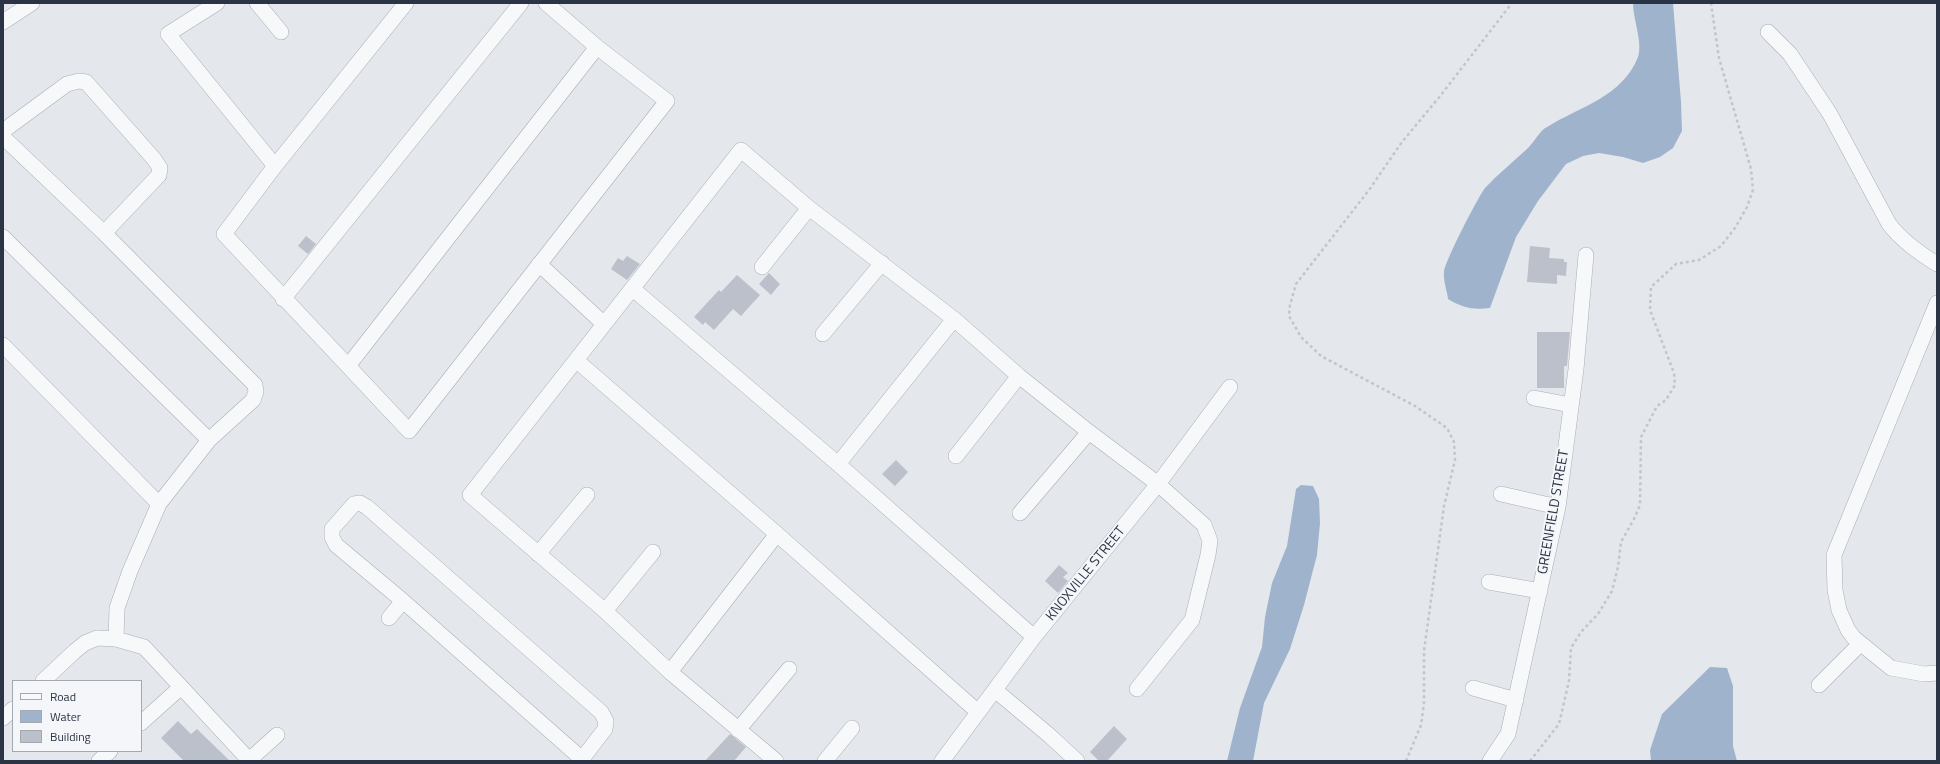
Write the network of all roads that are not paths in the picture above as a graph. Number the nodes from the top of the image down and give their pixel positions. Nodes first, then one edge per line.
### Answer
1 (32, 3) edge
2 (217, 3) edge
3 (257, 3) edge
4 (406, 3) edge
5 (522, 3) edge
6 (546, 3) edge
7 (3, 22) edge
8 (281, 32) dead end
9 (1768, 32) dead end
10 (597, 47) junction
11 (3, 131) edge
12 (3, 137) edge
13 (275, 166) junction
14 (809, 208) junction
15 (104, 233) junction
16 (3, 237) edge
17 (1586, 255) dead end
18 (882, 263) junction
19 (539, 264) junction
20 (1937, 264) edge
21 (762, 267) dead end
22 (633, 288) junction
23 (283, 299) junction
24 (1937, 303) edge
25 (954, 319) junction
26 (604, 324) junction
27 (823, 334) dead end
28 (3, 345) edge
29 (577, 361) junction
30 (348, 366) junction
31 (1019, 376) junction
32 (1230, 387) dead end
33 (1534, 398) dead end
34 (1571, 405) junction
35 (1089, 432) junction
36 (209, 440) junction
37 (956, 456) dead end
38 (838, 464) junction
39 (1158, 484) junction
40 (1501, 494) dead end
41 (586, 495) dead end
42 (159, 504) junction
43 (1558, 507) junction
44 (1020, 513) dead end
45 (778, 534) junction
46 (653, 552) dead end
47 (538, 554) junction
48 (1488, 582) dead end
49 (1540, 591) junction
50 (403, 601) junction
51 (605, 611) junction
52 (389, 618) dead end
53 (1034, 638) junction
54 (116, 639) junction
55 (1860, 644) junction
56 (789, 669) dead end
57 (670, 672) junction
58 (1937, 672) edge
59 (44, 680) edge
60 (1819, 685) dead end
61 (181, 687) junction
62 (1473, 688) dead end
63 (1137, 689) dead end
64 (995, 690) junction
65 (1516, 700) junction
66 (12, 710) edge
67 (978, 712) junction
68 (3, 718) edge
69 (142, 722) edge
70 (852, 728) dead end
71 (738, 730) junction
72 (278, 735) dead end
73 (109, 752) edge
74 (583, 760) edge
75 (99, 761) edge
76 (249, 761) edge
77 (776, 761) edge
78 (825, 761) edge
79 (942, 761) edge
80 (1077, 761) edge
81 (1490, 761) edge

1 - 7 street
2 - 13 street
3 - 8 street
4 - 13 street
5 - 23 street
6 - 10 street
9 - 20 street
10 - 19 street
10 - 30 street
11 - 15 street
12 - 15 street
13 - 23 street
14 - 18 street
14 - 21 street
14 - 22 street
15 - 36 street
16 - 36 street
17 - 34 street, GREENFIELD STREET
18 - 25 street
18 - 27 street
19 - 26 street
19 - 30 street
22 - 26 street
22 - 38 street
23 - 30 street
24 - 55 street
25 - 31 street
25 - 38 street
26 - 29 street
28 - 42 street
29 - 45 street
29 - 47 street
31 - 35 street
31 - 37 street
32 - 39 street, KNOXVILLE STREET
33 - 34 street
34 - 43 street, GREENFIELD STREET
35 - 39 street
35 - 44 street
36 - 42 street
38 - 53 street
39 - 53 street, KNOXVILLE STREET
39 - 63 street
40 - 43 street
41 - 47 street
42 - 54 street
43 - 49 street, GREENFIELD STREET
45 - 57 street
45 - 67 street
46 - 51 street
47 - 51 street
48 - 49 street
49 - 65 street, GREENFIELD STREET
50 - 52 street
50 - 74 street
50 - 74 street
51 - 57 street
53 - 64 street, KNOXVILLE STREET
54 - 59 street
54 - 61 street
55 - 58 street
55 - 60 street
56 - 71 street
57 - 71 street
61 - 69 street
61 - 76 street
62 - 65 street
64 - 67 street, KNOXVILLE STREET
64 - 80 street
65 - 81 street, GREENFIELD STREET
66 - 68 street
67 - 79 street, KNOXVILLE STREET
70 - 78 street
71 - 77 street
72 - 76 street
73 - 75 street

